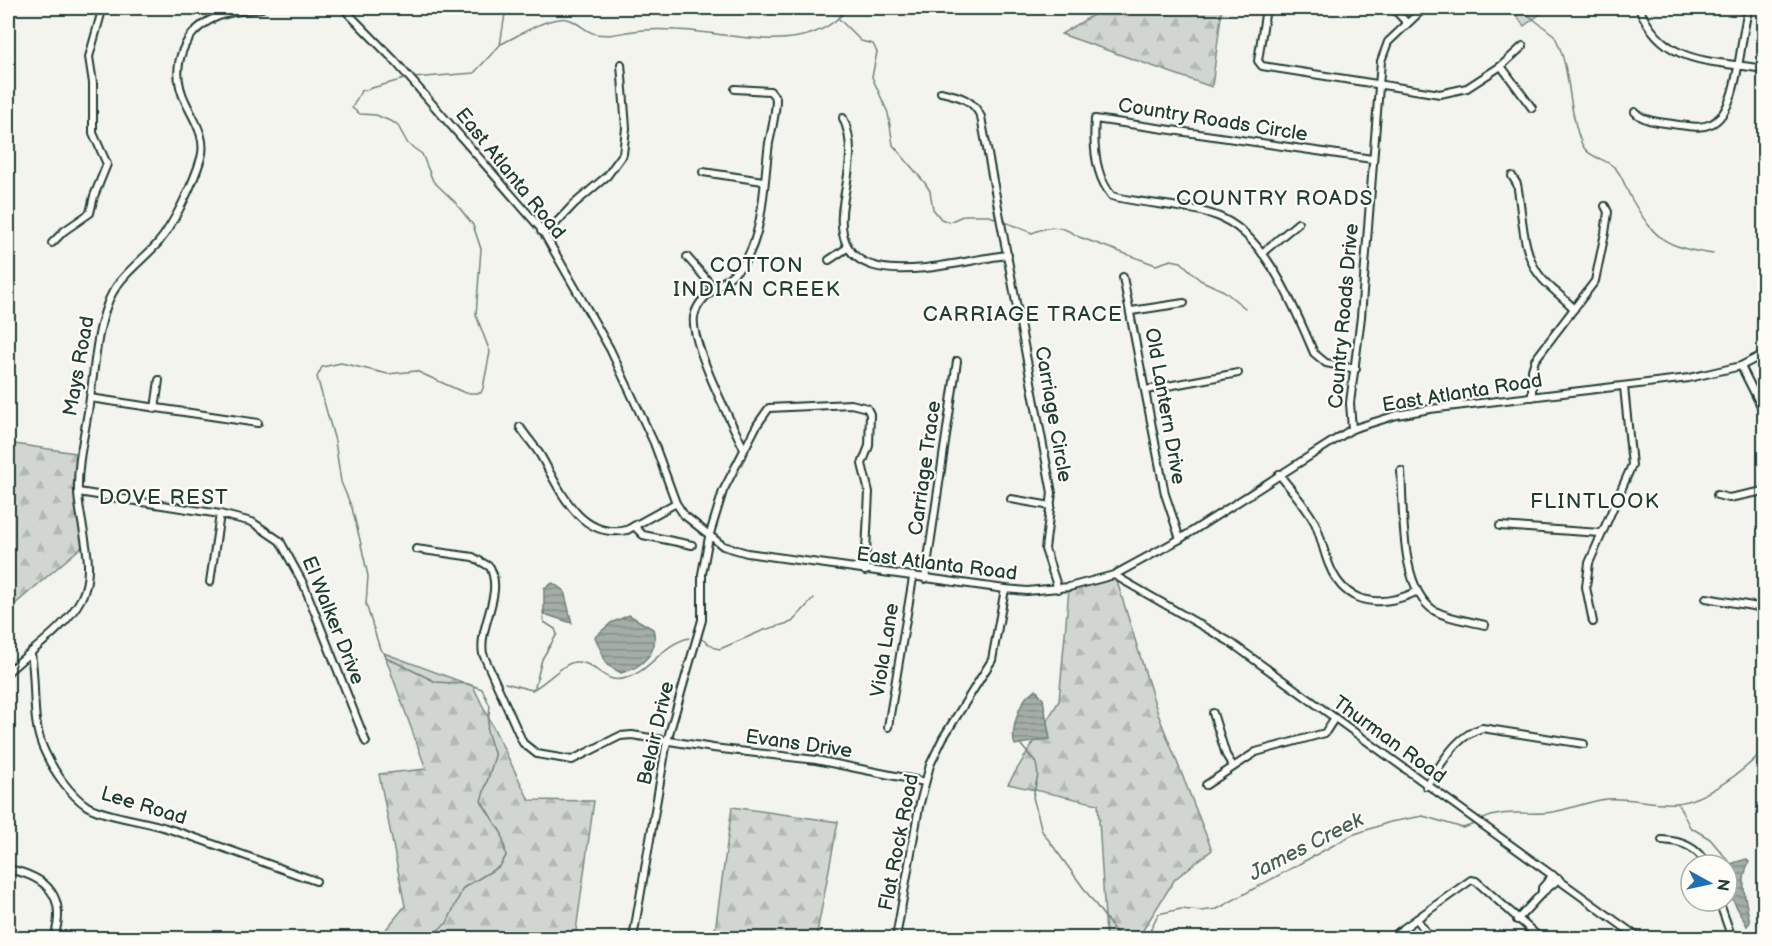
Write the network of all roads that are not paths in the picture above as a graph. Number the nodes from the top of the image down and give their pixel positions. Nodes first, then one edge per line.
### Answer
1 (98, 8) edge
2 (210, 8) edge
3 (259, 8) edge
4 (344, 8) edge
5 (1266, 8) edge
6 (1393, 8) edge
7 (1424, 8) edge
8 (1639, 8) edge
9 (1749, 8) edge
10 (222, 15) junction
11 (1407, 22) junction
12 (1523, 46) dead end
13 (621, 64) dead end
14 (1737, 65) junction
15 (1501, 66) junction
16 (1764, 69) edge
17 (1377, 85) junction
18 (735, 89) dead end
19 (941, 92) dead end
20 (1532, 108) dead end
21 (1635, 112) dead end
22 (843, 118) dead end
23 (1371, 159) junction
24 (703, 172) dead end
25 (1512, 177) dead end
26 (763, 181) junction
27 (1605, 206) dead end
28 (1298, 223) dead end
29 (541, 231) junction
30 (52, 243) dead end
31 (848, 248) junction
32 (1262, 253) junction
33 (1008, 255) junction
34 (687, 257) dead end
35 (829, 260) dead end
36 (1123, 278) dead end
37 (715, 289) junction
38 (1184, 303) dead end
39 (1574, 309) junction
40 (1131, 312) junction
41 (1764, 354) edge
42 (957, 361) dead end
43 (1741, 366) junction
44 (1356, 369) junction
45 (1238, 373) dead end
46 (159, 380) dead end
47 (1624, 387) junction
48 (1146, 390) junction
49 (1532, 397) junction
50 (90, 398) junction
51 (155, 409) junction
52 (1764, 412) edge
53 (258, 423) dead end
54 (520, 427) dead end
55 (1352, 429) junction
56 (744, 449) junction
57 (1401, 471) dead end
58 (1279, 474) junction
59 (1764, 491) edge
60 (78, 492) junction
61 (1718, 495) dead end
62 (1011, 499) dead end
63 (676, 503) junction
64 (1051, 506) junction
65 (220, 514) junction
66 (634, 526) junction
67 (1500, 526) dead end
68 (1600, 533) junction
69 (709, 537) junction
70 (1180, 539) junction
71 (692, 545) dead end
72 (416, 549) dead end
73 (865, 571) junction
74 (1114, 574) junction
75 (913, 578) junction
76 (925, 579) junction
77 (210, 582) dead end
78 (1005, 589) junction
79 (1058, 589) junction
80 (1416, 592) junction
81 (1706, 598) dead end
82 (1764, 608) edge
83 (1593, 622) dead end
84 (1485, 625) dead end
85 (31, 654) junction
86 (8, 672) edge
87 (1213, 713) dead end
88 (1334, 718) junction
89 (888, 727) dead end
90 (667, 741) junction
91 (366, 742) dead end
92 (1584, 744) dead end
93 (1233, 766) junction
94 (925, 782) junction
95 (1206, 785) dead end
96 (1426, 786) junction
97 (1662, 840) dead end
98 (1697, 853) edge
99 (8, 869) edge
100 (1556, 877) junction
101 (316, 881) dead end
102 (1723, 913) edge
103 (1417, 919) junction
104 (1517, 920) junction
105 (54, 939) edge
106 (633, 939) edge
107 (896, 939) edge
108 (1390, 939) edge
109 (1430, 939) edge
110 (1540, 939) edge
111 (1639, 939) edge
112 (1732, 939) edge

1 - 30 street
2 - 10 street
3 - 10 street, Mays Road
4 - 29 street, East Atlanta Road
5 - 17 street
6 - 11 street
7 - 11 street, Country Roads Drive
8 - 14 street
9 - 14 street
10 - 50 street, Mays Road
11 - 17 street, Country Roads Drive
12 - 15 street
13 - 29 street
14 - 16 street
14 - 21 street
15 - 17 street
15 - 20 street
17 - 23 street, Country Roads Drive
18 - 26 street
19 - 33 street, Carriage Circle
22 - 31 street
23 - 32 street, Country Roads Circle
23 - 44 street, Country Roads Drive
24 - 26 street
25 - 39 street
26 - 37 street
27 - 39 street
28 - 32 street
29 - 63 street, East Atlanta Road
31 - 33 street
31 - 35 street
32 - 44 street, Country Roads Circle
33 - 64 street, Carriage Circle
34 - 37 street
36 - 40 street, Old Lantern Drive
37 - 56 street
38 - 40 street
39 - 49 street
40 - 48 street, Old Lantern Drive
41 - 43 street, East Atlanta Road
42 - 76 street, Carriage Trace
43 - 47 street, East Atlanta Road
43 - 52 street
44 - 55 street, Country Roads Drive
45 - 48 street
46 - 51 street
47 - 49 street, East Atlanta Road
47 - 68 street
48 - 70 street, Old Lantern Drive
49 - 55 street, East Atlanta Road
50 - 51 street
50 - 60 street, Mays Road
51 - 53 street
54 - 66 street
55 - 58 street, East Atlanta Road
56 - 69 street, Belair Drive
56 - 73 street, Belair Drive
57 - 80 street
58 - 70 street, East Atlanta Road
58 - 80 street
59 - 61 street
60 - 65 street, El Walker Drive
60 - 85 street, Mays Road
62 - 64 street
63 - 66 street
63 - 69 street, East Atlanta Road
64 - 79 street, Carriage Circle
65 - 77 street
65 - 91 street, El Walker Drive
66 - 71 street
67 - 68 street
68 - 83 street
69 - 73 street, East Atlanta Road
69 - 90 street, Belair Drive
70 - 74 street, East Atlanta Road
72 - 90 street, Evans Drive
73 - 75 street, East Atlanta Road
74 - 79 street, East Atlanta Road
74 - 88 street, Thurman Road
75 - 76 street, East Atlanta Road
75 - 89 street, Viola Lane
76 - 78 street, East Atlanta Road
78 - 79 street, East Atlanta Road
78 - 94 street, Flat Rock Road
80 - 84 street
81 - 82 street
85 - 86 street, Mays Road
85 - 101 street, Lee Road
87 - 93 street
88 - 93 street
88 - 96 street, Thurman Road
90 - 94 street, Evans Drive
90 - 106 street, Belair Drive
92 - 96 street
93 - 95 street
94 - 107 street, Flat Rock Road
96 - 100 street, Thurman Road
97 - 98 street
99 - 105 street
100 - 104 street
100 - 111 street, Thurman Road
102 - 112 street
103 - 104 street
103 - 108 street
103 - 109 street
104 - 110 street

